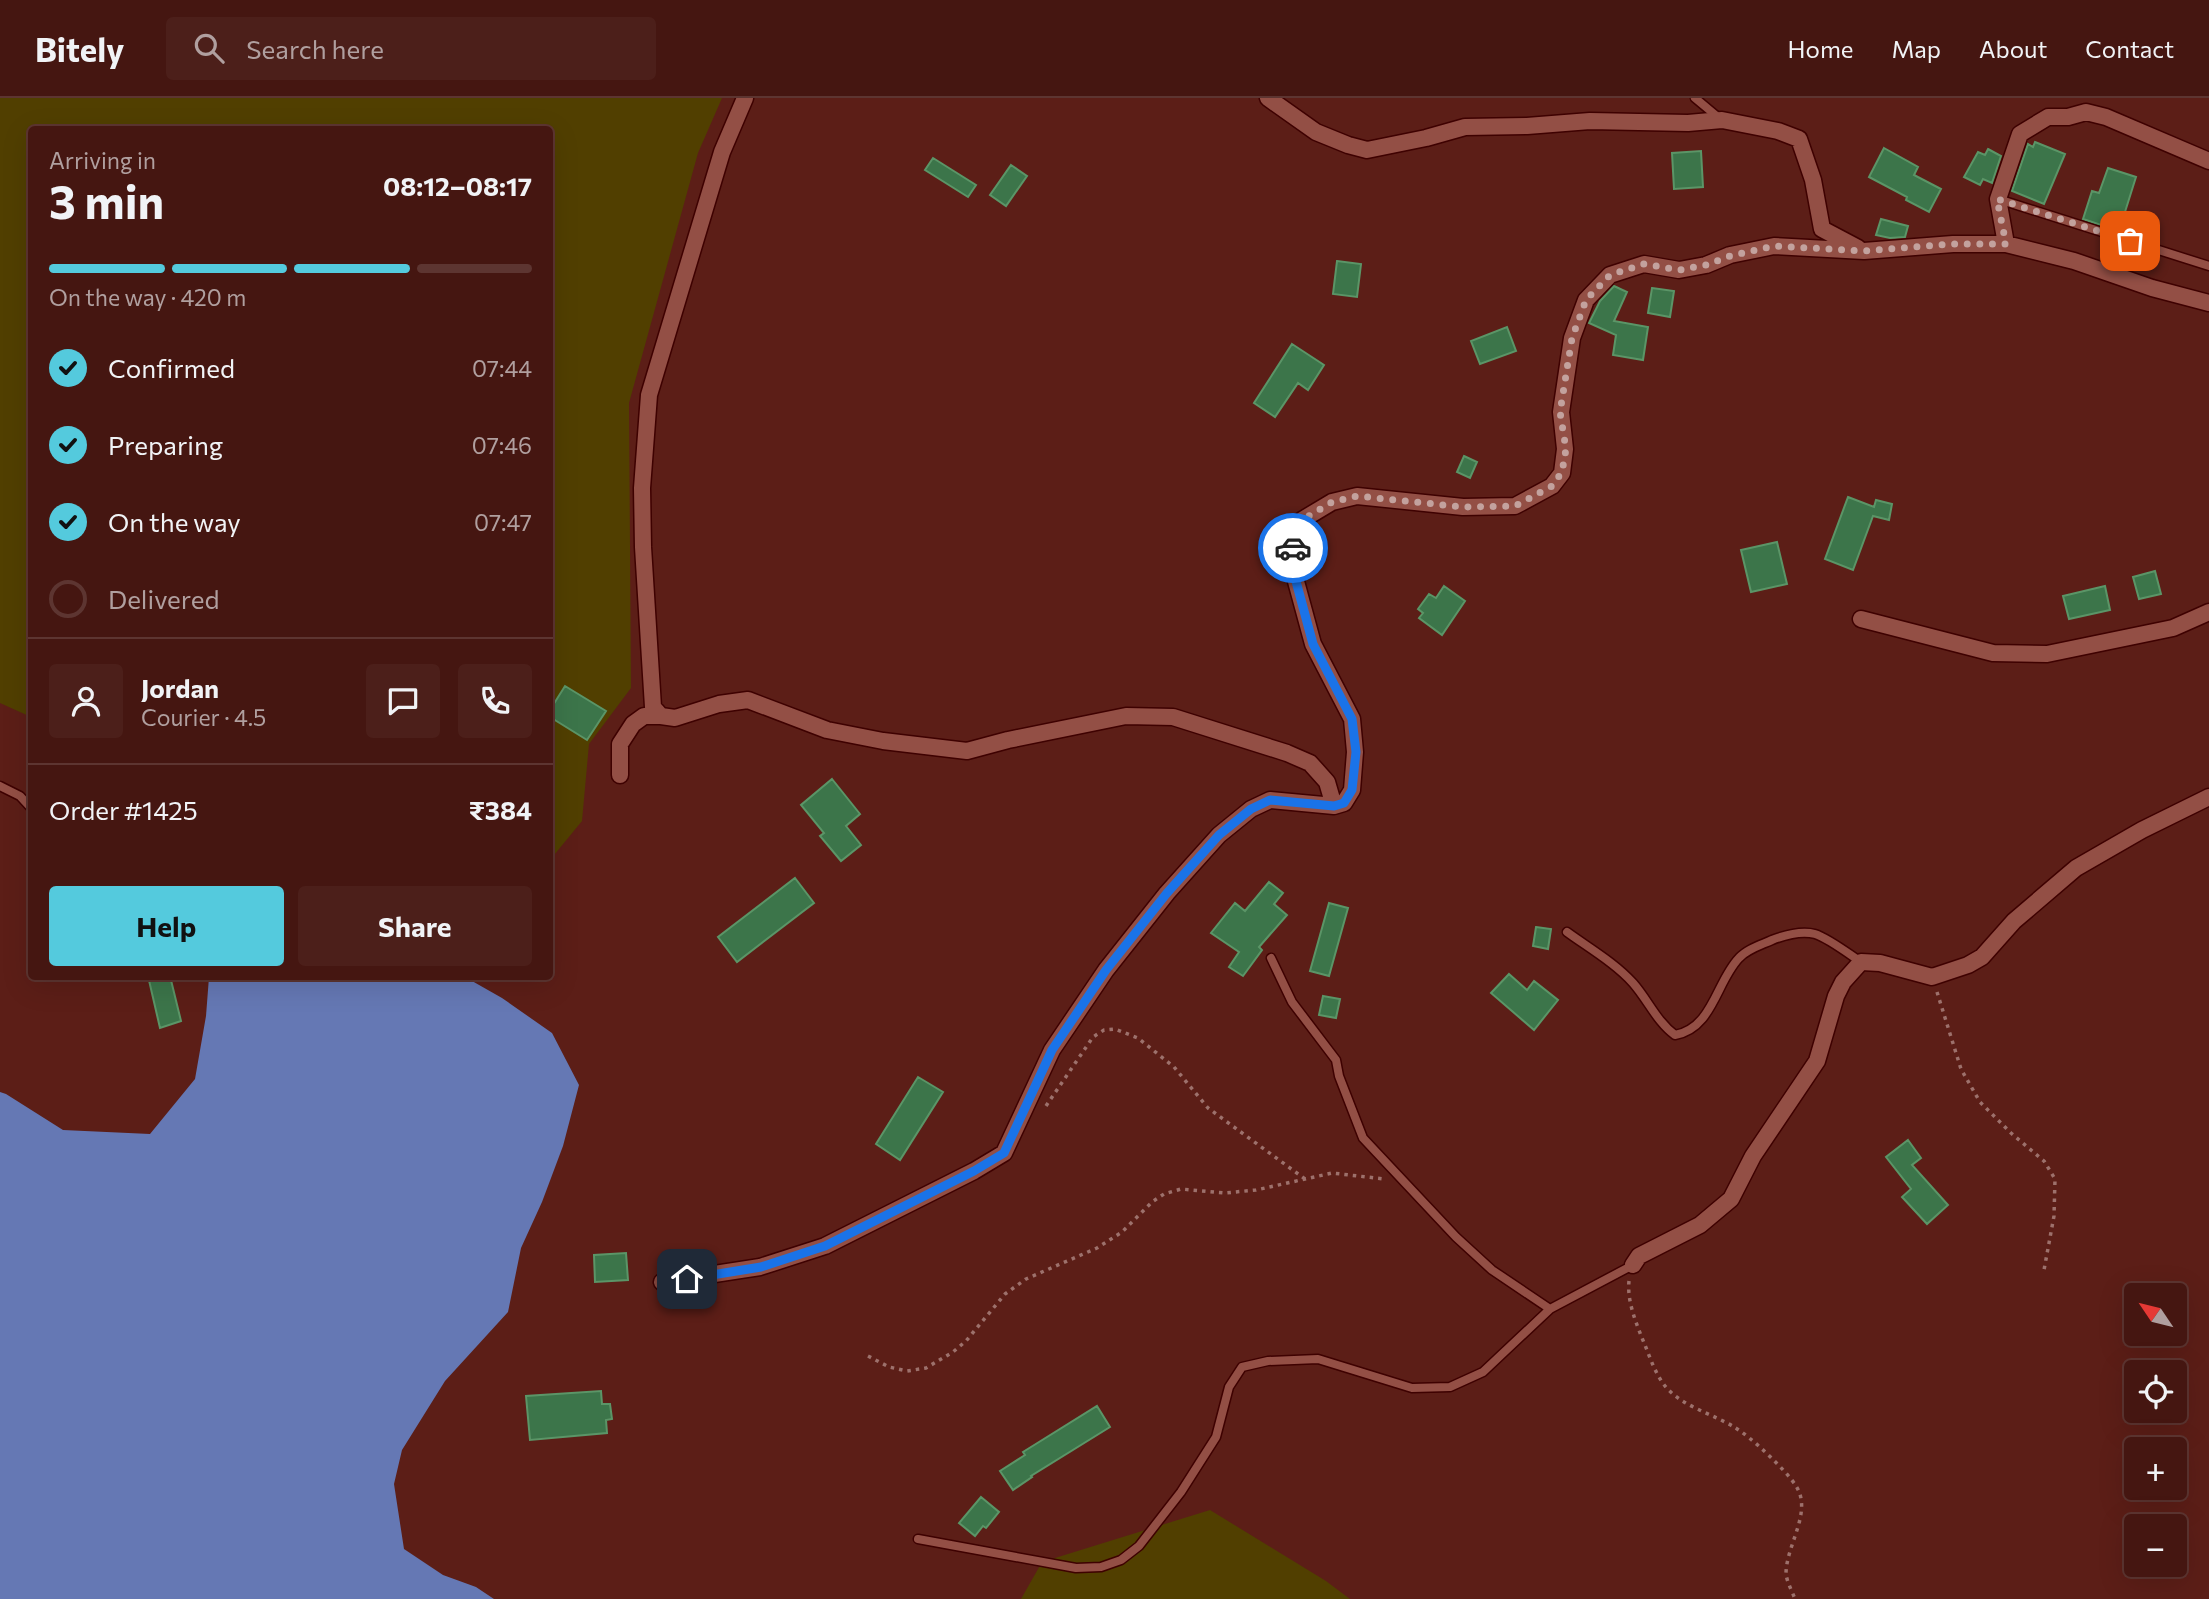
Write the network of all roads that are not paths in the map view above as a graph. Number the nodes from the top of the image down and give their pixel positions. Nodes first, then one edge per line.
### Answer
1 (746, 98) edge
2 (1268, 98) edge
3 (1695, 98) edge
4 (1721, 120) junction
5 (2209, 161) edge
6 (1997, 199) junction
7 (2006, 244) junction
8 (1864, 251) junction
9 (2209, 266) edge
10 (2209, 303) edge
11 (2209, 612) edge
12 (1861, 619) dead end
13 (661, 716) junction
14 (620, 775) dead end
15 (0, 786) edge
16 (2209, 797) edge
17 (28, 805) edge
18 (1334, 806) junction
19 (1567, 932) dead end
20 (1271, 958) dead end
21 (1861, 962) junction
22 (1633, 1265) joint
23 (662, 1282) dead end
24 (1550, 1309) junction
25 (918, 1539) dead end

1 - 13 street
2 - 4 street
3 - 4 lane
4 - 8 street
5 - 6 street
6 - 7 street
6 - 9 lane
7 - 8 street
7 - 10 street
8 - 18 street
11 - 12 street
13 - 14 street
13 - 18 street
15 - 17 lane
16 - 21 street
18 - 23 street
19 - 21 lane
20 - 24 lane
21 - 22 street
22 - 24 lane
24 - 25 lane

